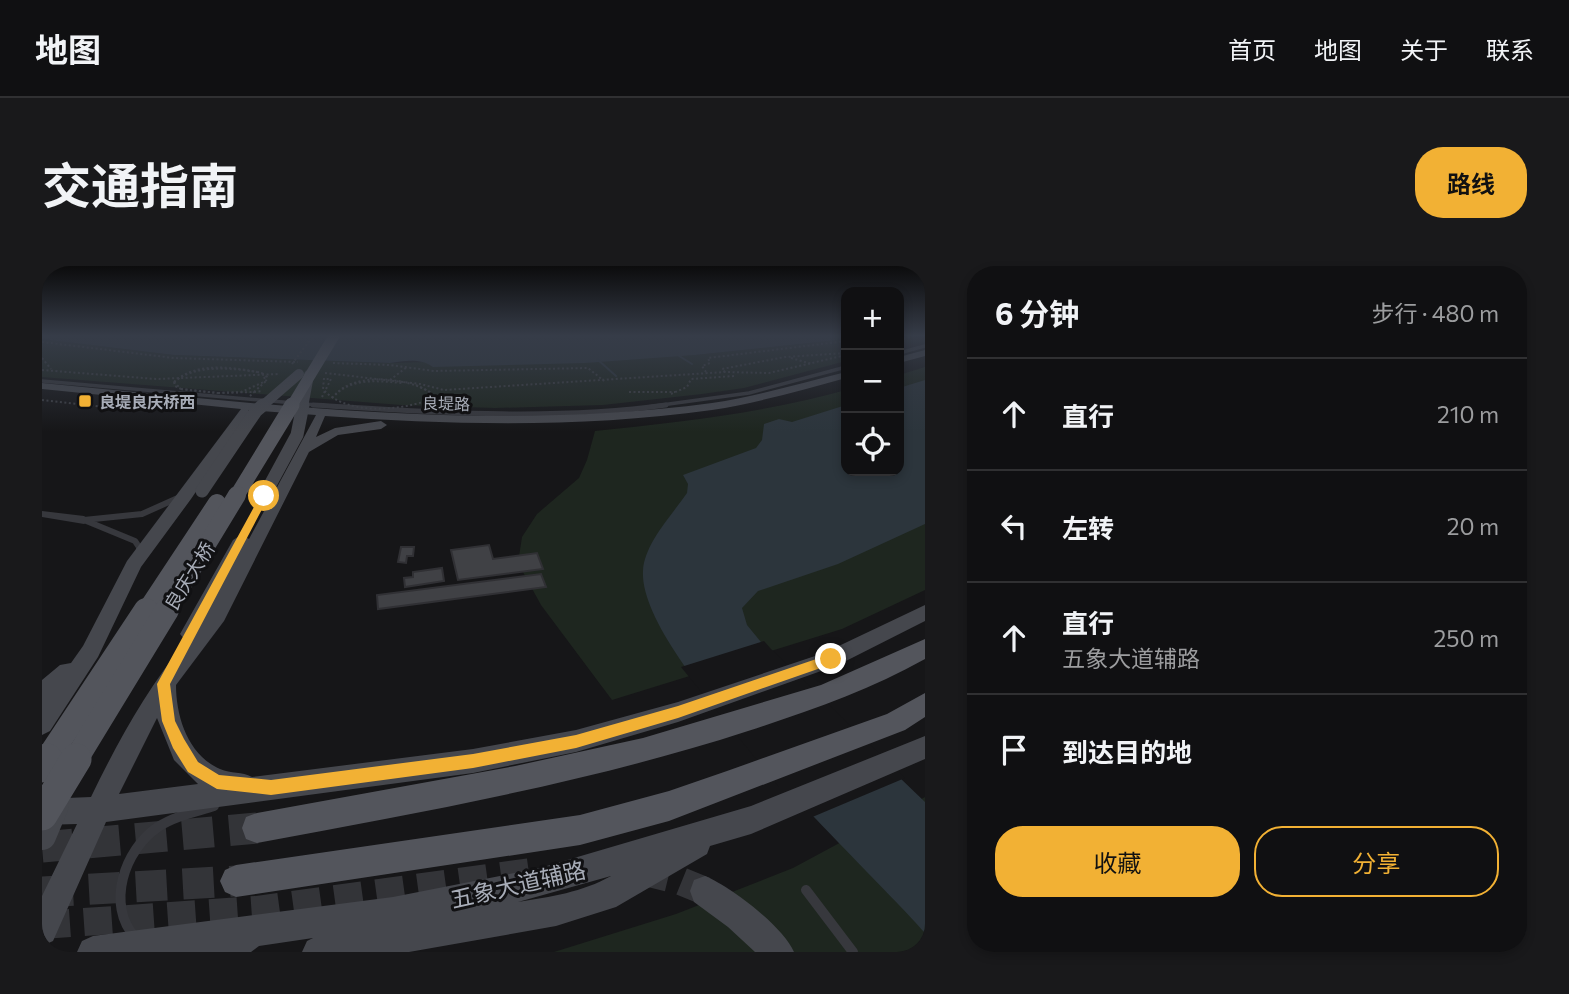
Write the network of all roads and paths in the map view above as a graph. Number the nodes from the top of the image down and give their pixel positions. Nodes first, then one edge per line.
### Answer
1 (304, 368) edge
2 (306, 368) edge
3 (308, 368) edge
4 (406, 368) edge
5 (703, 368) edge
6 (727, 368) edge
7 (793, 368) edge
8 (841, 368) edge
9 (42, 370) edge
10 (51, 370) joint
11 (724, 372) junction
12 (707, 373) junction
13 (302, 376) junction
14 (739, 376) junction
15 (841, 376) edge
16 (390, 380) junction
17 (42, 384) edge
18 (841, 384) edge
19 (269, 388) dead end
20 (325, 390) dead end
21 (629, 392) dead end
22 (676, 392) junction
23 (250, 396) dead end
24 (42, 398) edge
25 (137, 402) junction
26 (329, 402) dead end
27 (661, 405) junction
28 (182, 406) junction
29 (244, 412) junction
30 (320, 418) junction
31 (410, 424) junction
32 (223, 442) junction
33 (299, 455) junction
34 (196, 491) junction
35 (42, 514) edge
36 (84, 520) junction
37 (139, 557) junction
38 (925, 612) edge
39 (925, 648) edge
40 (91, 650) junction
41 (896, 664) junction
42 (925, 671) edge
43 (164, 684) junction
44 (42, 694) edge
45 (925, 704) edge
46 (42, 724) edge
47 (924, 748) edge
48 (73, 764) junction
49 (42, 767) edge
50 (271, 788) junction
51 (98, 810) junction
52 (42, 813) edge
53 (739, 823) junction
54 (257, 828) tunnel mouth
55 (42, 836) edge
56 (236, 881) tunnel mouth
57 (806, 890) dead end
58 (705, 891) tunnel mouth
59 (42, 930) edge
60 (201, 946) edge
61 (93, 952) edge
62 (318, 952) edge
63 (778, 952) edge
64 (853, 952) edge

1 - 13 path, bridge
2 - 13 main road, 良庆大桥
3 - 13 main road, 良庆大桥, bridge
4 - 16 path
5 - 12 path
6 - 11 path
7 - 14 path
8 - 27 lane
9 - 10 path
10 - 13 path
11 - 12 path
11 - 14 path
12 - 16 path
13 - 16 path
13 - 20 path, bridge
13 - 26 path, bridge
13 - 34 main road, bridge
13 - 43 main road, bridge
13 - 48 main road, 良庆大桥, bridge
13 - 49 main road, 良庆大桥, bridge
14 - 22 path
15 - 17 main road, 良堤路
17 - 27 lane
18 - 31 main road, 良堤路
19 - 23 path, bridge
21 - 22 path
22 - 27 path
24 - 25 main road, 良堤路
24 - 25 path
25 - 28 main road, 良堤路
28 - 29 main road, 良堤路
28 - 32 main road
29 - 30 main road, 良堤路
29 - 32 main road
30 - 31 main road, 良堤路
30 - 33 main road
31 - 33 main road
32 - 34 main road
33 - 43 main road
34 - 36 lane
34 - 37 main road
34 - 40 main road
35 - 36 street
36 - 37 lane
37 - 40 main road
38 - 50 main road
39 - 41 main road
40 - 44 main road
40 - 46 main road
41 - 42 main road
41 - 54 main road
43 - 50 main road
43 - 51 main road
45 - 56 main road
47 - 53 main road, 五象大道辅路
48 - 52 main road, 良庆大桥, bridge
48 - 55 main road, bridge
50 - 51 main road
50 - 60 lane
51 - 52 main road
51 - 59 main road
53 - 60 main road, 五象大道辅路
53 - 62 main road
57 - 64 lane
58 - 63 main road
60 - 61 main road

